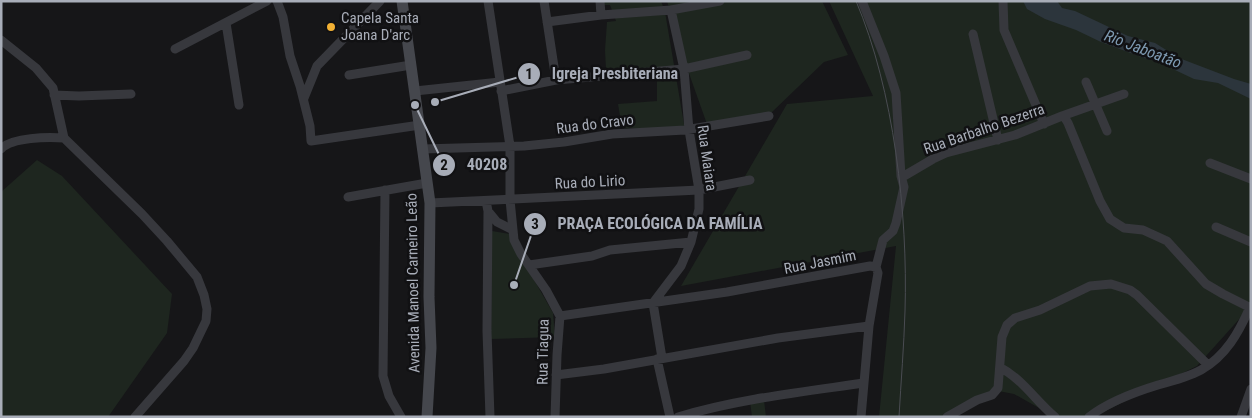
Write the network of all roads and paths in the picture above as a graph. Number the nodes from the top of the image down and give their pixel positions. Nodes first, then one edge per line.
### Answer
1 (267, 1) edge
2 (277, 1) edge
3 (380, 1) edge
4 (402, 1) edge
5 (488, 1) edge
6 (544, 1) edge
7 (600, 1) edge
8 (862, 1) edge
9 (1003, 1) edge
10 (715, 2) edge
11 (671, 10) junction
12 (601, 15) junction
13 (548, 22) junction
14 (226, 23) junction
15 (973, 34) dead end
16 (1, 40) edge
17 (175, 49) dead end
18 (747, 54) dead end
19 (411, 65) junction
20 (684, 68) junction
21 (349, 75) dead end
22 (556, 80) junction
23 (500, 82) junction
24 (1086, 82) dead end
25 (415, 91) junction
26 (502, 91) junction
27 (131, 94) dead end
28 (1124, 94) dead end
29 (54, 95) junction
30 (304, 99) junction
31 (239, 105) dead end
32 (1095, 105) junction
33 (769, 116) dead end
34 (1062, 116) junction
35 (1044, 124) junction
36 (420, 125) junction
37 (689, 130) junction
38 (1107, 132) dead end
39 (64, 138) junction
40 (998, 140) junction
41 (2, 146) edge
42 (510, 146) junction
43 (422, 149) junction
44 (1210, 163) dead end
45 (901, 176) junction
46 (1251, 179) edge
47 (750, 180) dead end
48 (426, 183) junction
49 (385, 190) junction
50 (699, 190) junction
51 (348, 197) dead end
52 (510, 200) junction
53 (486, 201) junction
54 (430, 203) junction
55 (488, 211) junction
56 (1216, 227) dead end
57 (513, 230) junction
58 (691, 242) junction
59 (1251, 242) edge
60 (529, 265) junction
61 (876, 267) junction
62 (653, 303) junction
63 (1250, 307) edge
64 (560, 316) junction
65 (869, 326) junction
66 (659, 358) junction
67 (1208, 366) junction
68 (1001, 368) junction
69 (556, 375) junction
70 (864, 383) junction
71 (1251, 389) edge
72 (1090, 416) edge
73 (135, 417) edge
74 (401, 417) edge
75 (427, 417) edge
76 (490, 417) edge
77 (555, 417) edge
78 (670, 417) edge
79 (678, 417) edge
80 (861, 417) edge
81 (948, 417) edge
82 (1055, 417) edge
83 (1241, 417) edge

1 - 14 street
2 - 30 street
3 - 30 street
4 - 19 main road, Avenida Manoel Carneiro Leão
5 - 23 street, Rua Tiagua
6 - 13 street
7 - 12 street
8 - 45 street
9 - 35 street
10 - 11 street
11 - 12 street
11 - 20 street, Rua Maiara
12 - 13 street
13 - 22 street
14 - 17 street
14 - 31 street
15 - 40 street
16 - 29 street
18 - 20 street
19 - 21 street
19 - 25 main road, Avenida Manoel Carneiro Leão
20 - 22 street
20 - 37 street, Rua Maiara
22 - 26 street
23 - 25 street
23 - 26 street, Rua Tiagua
24 - 32 street
25 - 36 main road, Avenida Manoel Carneiro Leão
26 - 42 street, Rua Tiagua
27 - 29 street
28 - 32 street
29 - 39 street
30 - 36 street
32 - 34 street
32 - 38 street
33 - 37 street, Rua do Cravo
34 - 35 street, Rua Barbalho Bezerra
34 - 63 street, Rua Barbalho Bezerra
35 - 40 street, Rua Barbalho Bezerra
36 - 43 main road, Avenida Manoel Carneiro Leão
37 - 42 street, Rua do Cravo
37 - 50 street, Rua Maiara
39 - 41 street
39 - 73 street
40 - 45 street, Rua Barbalho Bezerra
42 - 43 street, Rua do Cravo
42 - 52 street, Rua Tiagua
43 - 48 main road, Avenida Manoel Carneiro Leão
44 - 46 street
45 - 61 street
47 - 50 street, Rua do Lirio
48 - 49 street
48 - 54 main road, Avenida Manoel Carneiro Leão
49 - 51 street
49 - 74 street
50 - 52 street, Rua do Lirio
50 - 58 street, Rua Maiara
52 - 53 street, Rua do Lirio
52 - 57 street, Rua Tiagua
53 - 54 street, Rua do Lirio
53 - 55 street
54 - 75 main road, Avenida Manoel Carneiro Leão
55 - 57 street
55 - 76 street
56 - 59 street
57 - 60 street, Rua Tiagua
58 - 60 street
58 - 62 street, Rua Maiara
60 - 64 street, Rua Tiagua
61 - 62 street, Rua Jasmim
61 - 65 street, Rua Jasmim
62 - 64 street, Rua Jasmim
62 - 66 street
63 - 67 street
64 - 69 street, Rua Tiagua
65 - 66 street
65 - 70 street, Rua Jasmim
66 - 69 street
66 - 78 street
67 - 68 street
67 - 72 street
68 - 81 street
68 - 82 street
69 - 77 street, Rua Tiagua
70 - 79 street
70 - 80 street, Rua Jasmim
71 - 83 street

